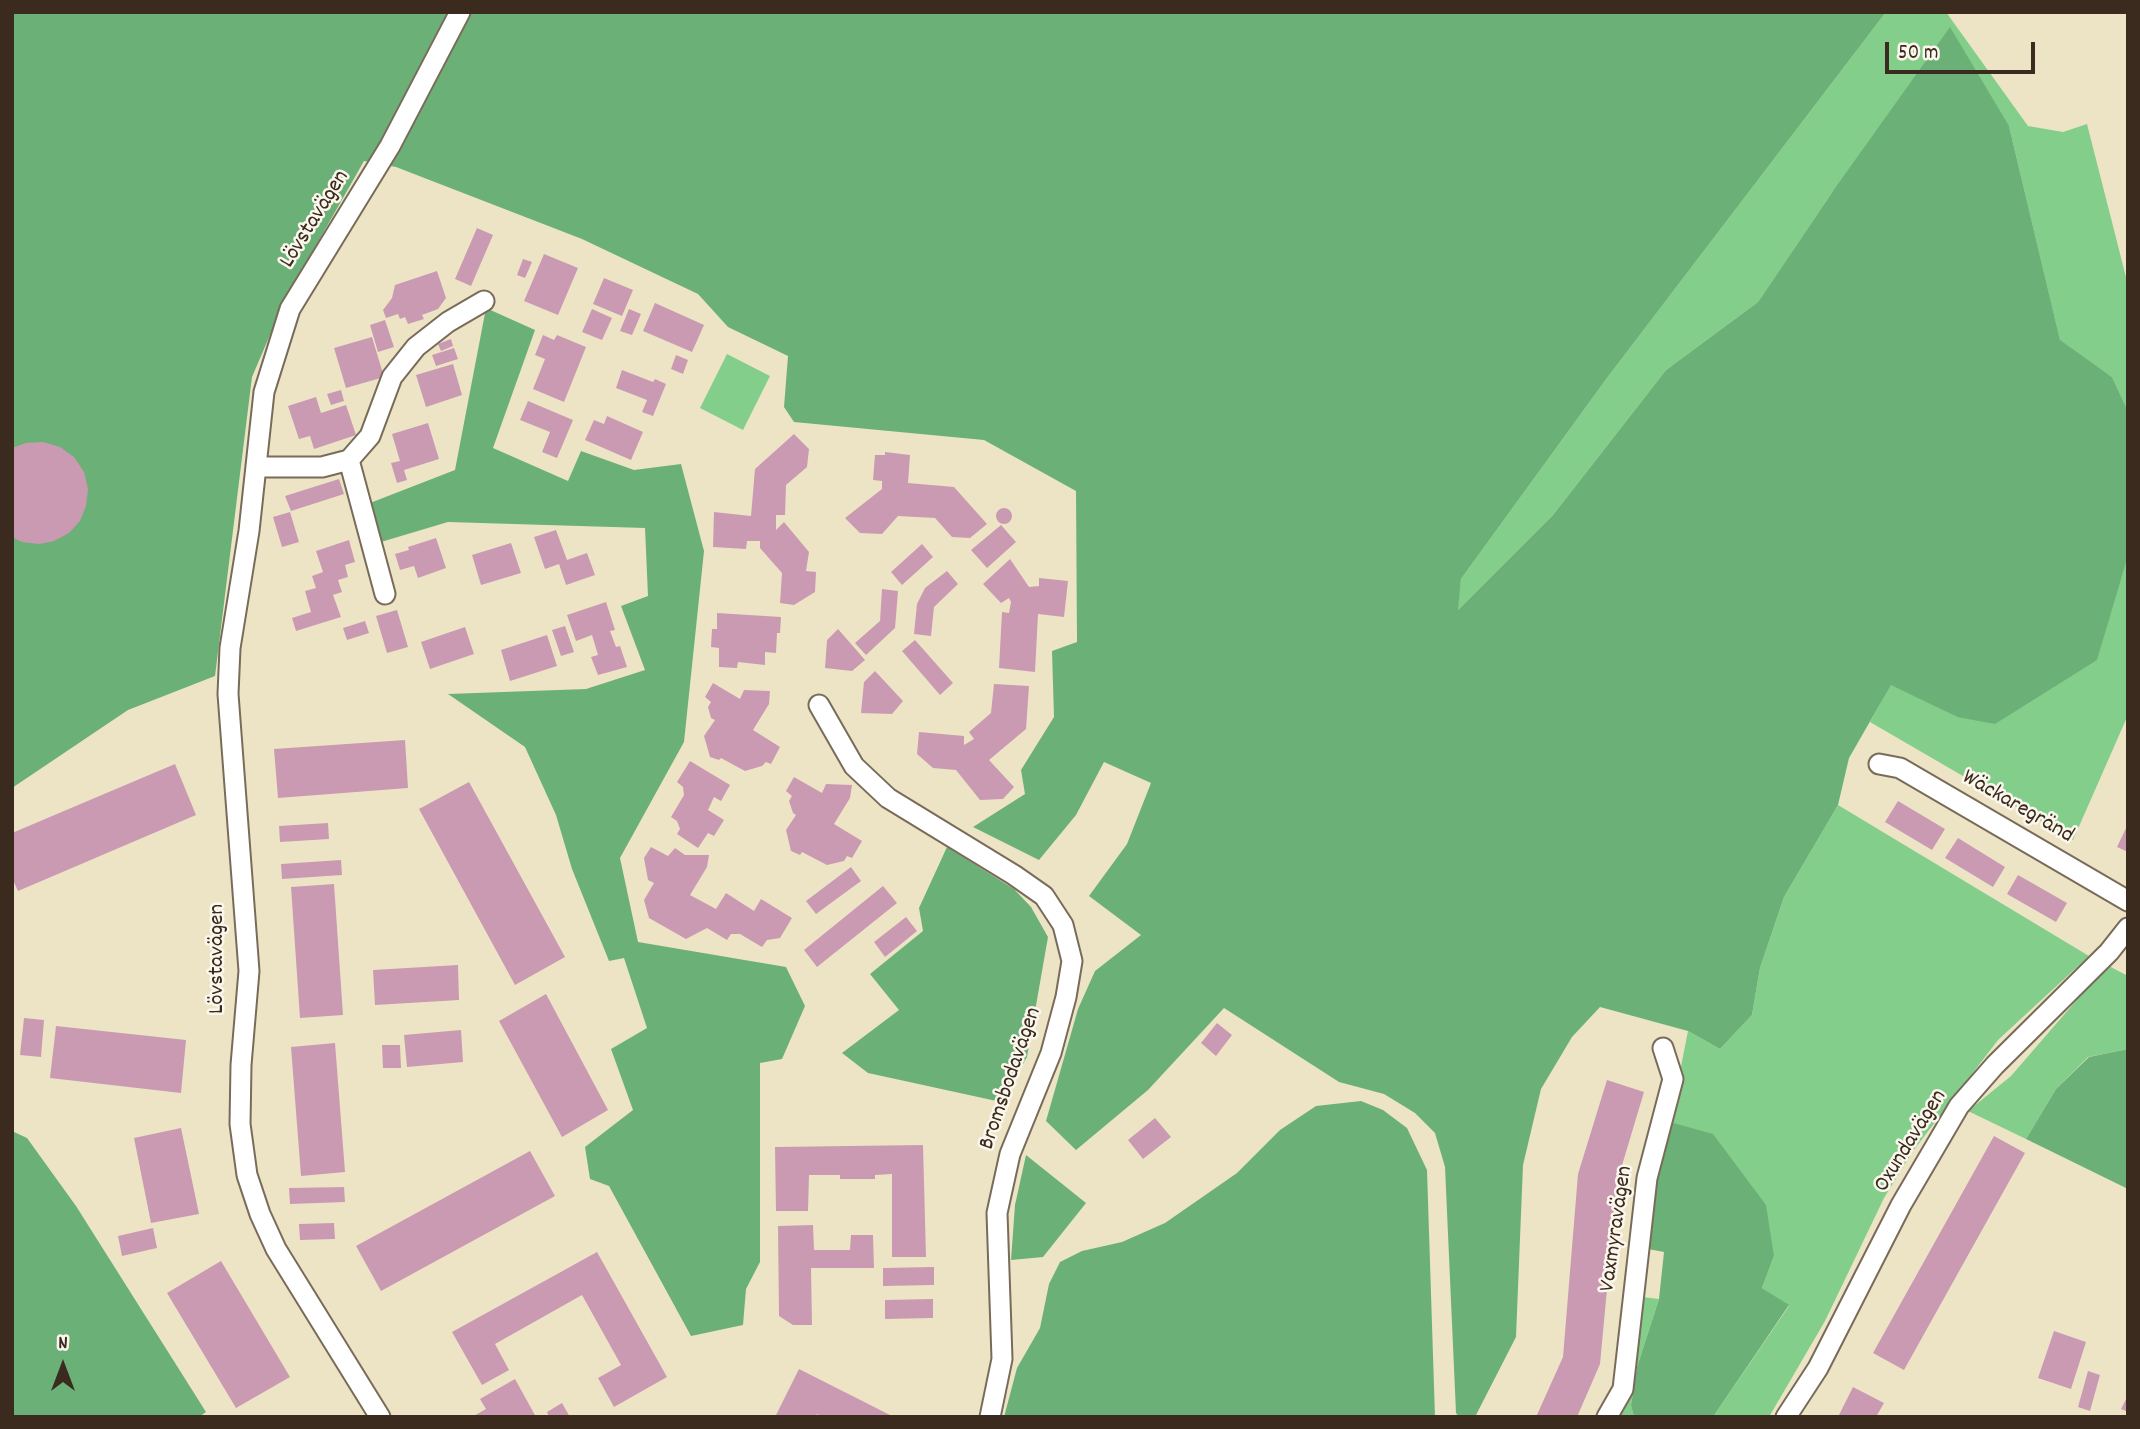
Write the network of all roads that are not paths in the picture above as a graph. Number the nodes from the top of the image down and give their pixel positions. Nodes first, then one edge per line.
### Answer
1 (460, 12) edge
2 (484, 301) dead end
3 (349, 460) junction
4 (257, 467) junction
5 (385, 594) dead end
6 (819, 705) dead end
7 (1879, 764) dead end
8 (2128, 901) edge
9 (2128, 928) edge
10 (1663, 1048) dead end
11 (380, 1417) edge
12 (990, 1417) edge
13 (1607, 1417) edge
14 (1786, 1417) edge

1 - 4 street, Lövstavägen
2 - 3 street
3 - 4 street
3 - 5 street
4 - 11 street, Lövstavägen
6 - 12 street, Bromsbodavägen
7 - 8 street, Wäckaregränd
9 - 14 street, Oxundavägen
10 - 13 street, Vaxmyravägen

